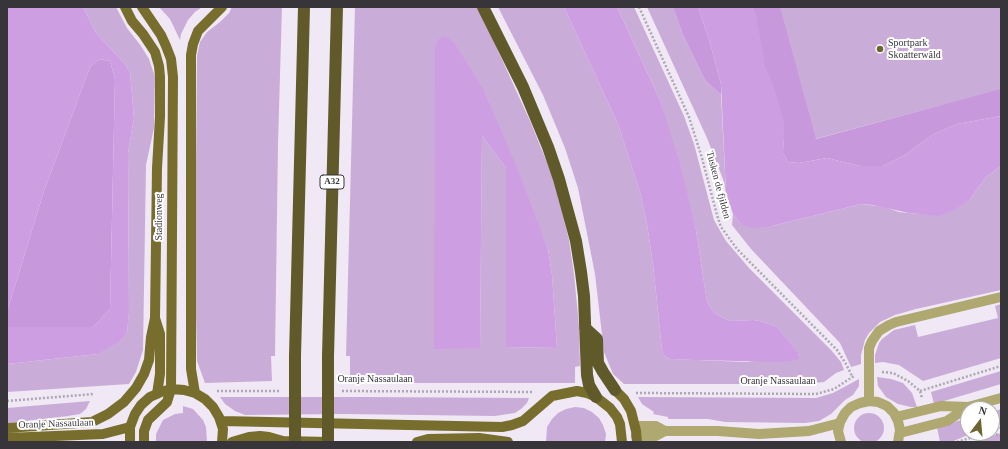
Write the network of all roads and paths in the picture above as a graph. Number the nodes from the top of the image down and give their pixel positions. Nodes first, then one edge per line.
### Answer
1 (125, 7) edge
2 (142, 7) edge
3 (222, 7) edge
4 (304, 7) edge
5 (337, 7) edge
6 (483, 7) edge
7 (639, 7) edge
8 (1001, 297) edge
9 (155, 318) junction
10 (585, 328) junction
11 (1001, 366) edge
12 (868, 372) junction
13 (852, 376) junction
14 (171, 390) junction
15 (615, 390) joint
16 (217, 391) dead end
17 (288, 391) dead end
18 (336, 391) dead end
19 (533, 392) dead end
20 (195, 393) junction
21 (636, 393) dead end
22 (94, 394) dead end
23 (157, 394) junction
24 (596, 397) junction
25 (1001, 398) edge
26 (7, 401) edge
27 (869, 401) junction
28 (990, 401) edge
29 (960, 407) edge
30 (960, 412) edge
31 (896, 417) junction
32 (221, 421) junction
33 (840, 423) junction
34 (635, 426) junction
35 (130, 427) junction
36 (7, 428) edge
37 (666, 431) junction
38 (7, 438) edge
39 (899, 438) edge
40 (622, 439) edge
41 (636, 439) edge
42 (130, 442) edge
43 (144, 442) edge
44 (222, 442) edge
45 (232, 442) edge
46 (287, 442) edge
47 (328, 442) edge
48 (417, 442) edge
49 (508, 442) edge
50 (841, 442) edge

1 - 9 main road, Stadionweg
2 - 14 main road, Stadionweg
3 - 20 main road
4 - 46 highway, bridge
5 - 47 highway, A32, bridge
6 - 10 highway
7 - 13 path, Tusken de fjilden
8 - 12 street
9 - 23 main road, Stadionweg
9 - 36 main road
10 - 15 highway
10 - 24 highway
11 - 12 path, Oranje Nassaulaan
12 - 13 path, Oranje Nassaulaan
12 - 27 street
13 - 21 path, Oranje Nassaulaan
14 - 20 main road
14 - 23 main road
14 - 43 main road
15 - 34 main road
16 - 17 path
18 - 19 path, Oranje Nassaulaan
20 - 32 main road
22 - 26 path
23 - 35 main road
24 - 32 main road
24 - 40 main road
25 - 28 street
27 - 31 street
27 - 33 street
29 - 31 street
30 - 39 street
31 - 39 street
32 - 44 main road
33 - 37 street
33 - 50 street
34 - 37 street
34 - 41 main road
35 - 38 main road, Oranje Nassaulaan
35 - 42 main road
37 - 41 street
40 - 41 main road
45 - 46 main road
46 - 47 main road
48 - 49 main road

